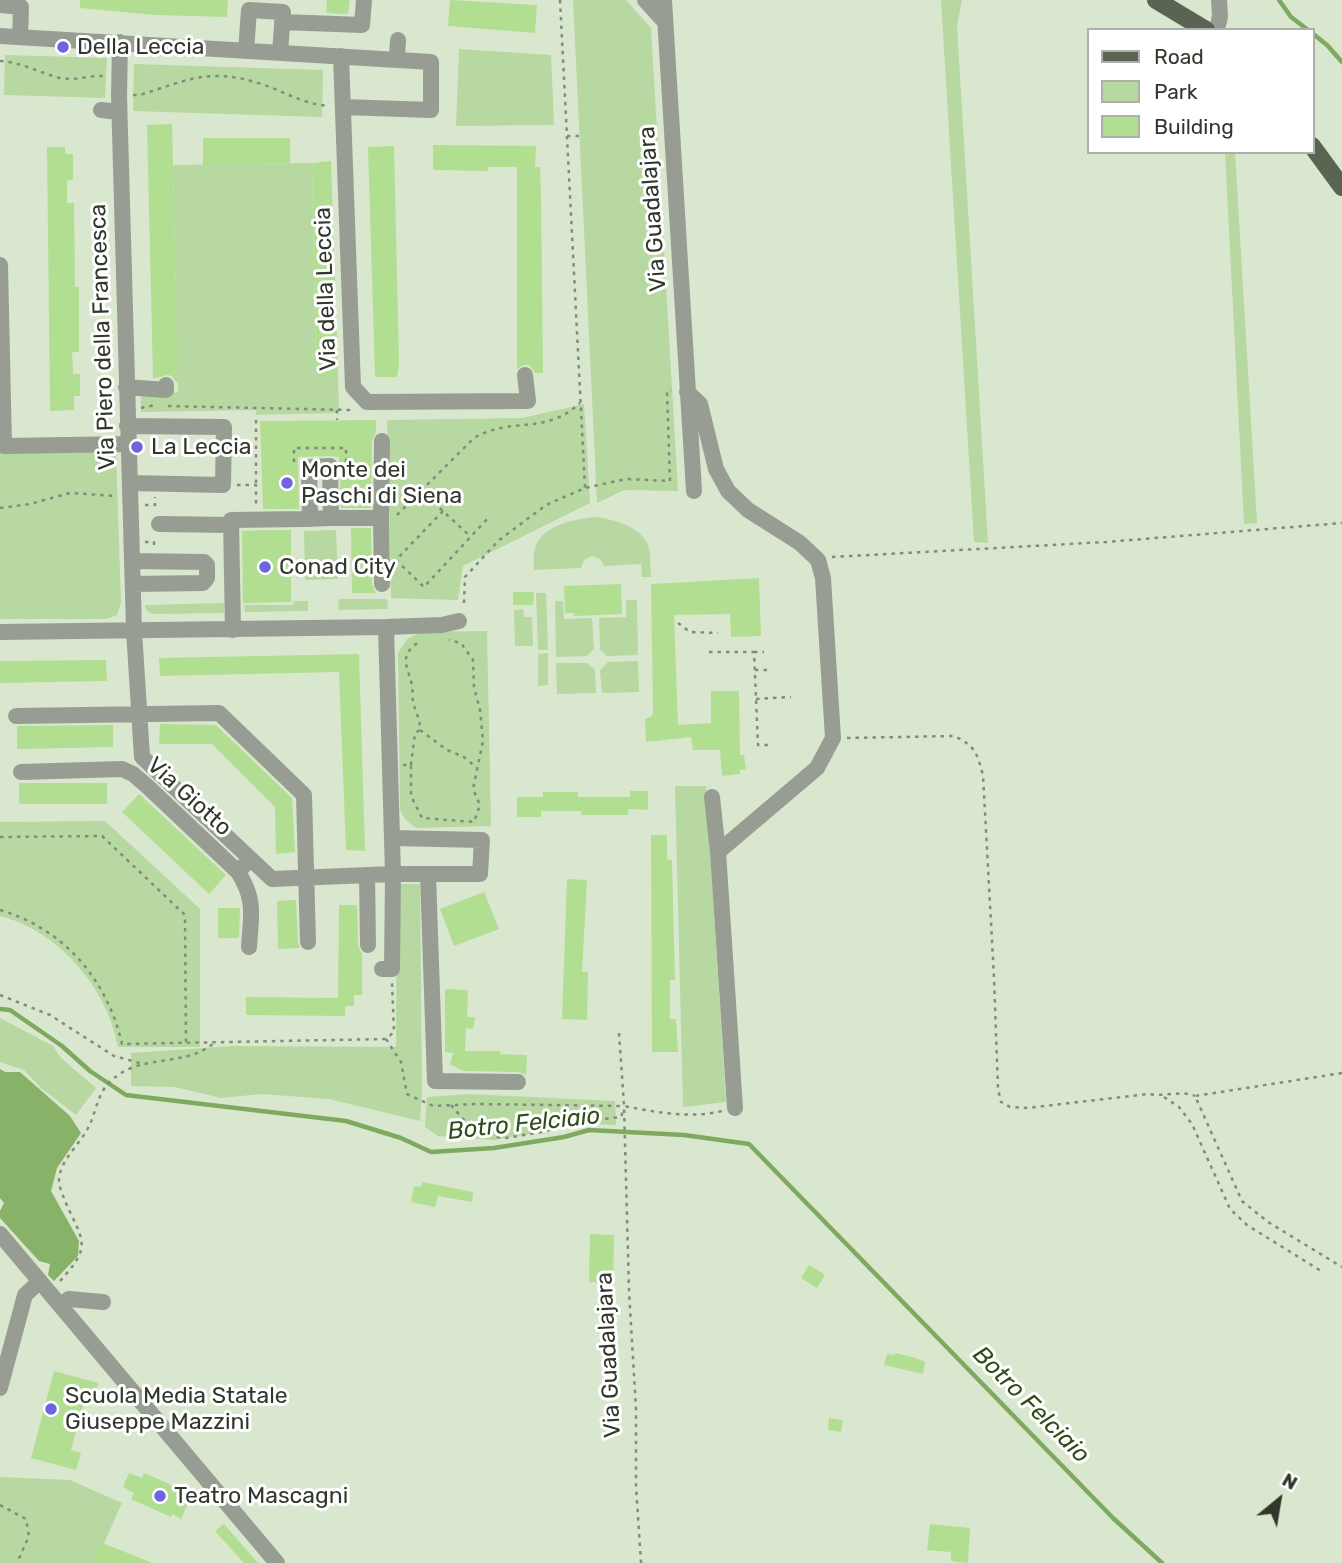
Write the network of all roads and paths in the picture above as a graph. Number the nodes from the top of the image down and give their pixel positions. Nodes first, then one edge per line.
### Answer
1 (365, 0) edge
2 (560, 0) edge
3 (645, 0) edge
4 (664, 0) edge
5 (1156, 0) edge
6 (1219, 0) edge
7 (0, 5) edge
8 (282, 22) junction
9 (665, 22) junction
10 (1203, 28) edge
11 (1217, 28) edge
12 (0, 36) edge
13 (20, 37) junction
14 (398, 40) dead end
15 (120, 42) junction
16 (246, 51) junction
17 (280, 53) junction
18 (341, 56) junction
19 (397, 59) junction
20 (0, 61) edge
21 (106, 76) dead end
22 (133, 95) dead end
23 (322, 105) dead end
24 (342, 107) junction
25 (101, 110) dead end
26 (119, 111) junction
27 (567, 136) junction
28 (584, 136) dead end
29 (1314, 149) edge
30 (1342, 187) edge
31 (0, 265) edge
32 (526, 375) dead end
33 (166, 385) dead end
34 (126, 387) junction
35 (353, 387) junction
36 (687, 392) junction
37 (580, 403) junction
38 (141, 408) dead end
39 (337, 410) junction
40 (256, 420) dead end
41 (337, 420) dead end
42 (121, 421) junction
43 (382, 441) dead end
44 (128, 444) junction
45 (247, 485) dead end
46 (256, 485) junction
47 (585, 488) junction
48 (421, 491) junction
49 (694, 491) dead end
50 (136, 495) junction
51 (154, 505) dead end
52 (0, 508) edge
53 (443, 511) junction
54 (490, 516) dead end
55 (331, 518) junction
56 (381, 518) junction
57 (310, 519) junction
58 (256, 520) junction
59 (1342, 523) edge
60 (159, 524) dead end
61 (231, 525) junction
62 (471, 537) junction
63 (145, 542) dead end
64 (153, 542) dead end
65 (818, 560) junction
66 (132, 561) junction
67 (133, 584) junction
68 (382, 584) dead end
69 (464, 603) dead end
70 (459, 621) dead end
71 (678, 623) dead end
72 (386, 627) junction
73 (134, 630) junction
74 (233, 630) junction
75 (0, 632) edge
76 (436, 633) junction
77 (718, 633) dead end
78 (709, 652) dead end
79 (754, 652) junction
80 (764, 652) dead end
81 (755, 670) junction
82 (769, 670) dead end
83 (792, 697) dead end
84 (756, 699) junction
85 (140, 714) junction
86 (16, 716) dead end
87 (420, 730) junction
88 (833, 738) junction
89 (773, 745) dead end
90 (400, 765) junction
91 (477, 768) junction
92 (155, 769) junction
93 (21, 772) dead end
94 (147, 786) junction
95 (712, 797) dead end
96 (0, 837) edge
97 (392, 838) junction
98 (718, 852) junction
99 (250, 859) junction
100 (238, 872) junction
101 (393, 874) junction
102 (428, 874) junction
103 (367, 876) junction
104 (307, 878) junction
105 (0, 910) edge
106 (308, 942) dead end
107 (368, 945) dead end
108 (248, 947) dead end
109 (389, 972) joint
110 (0, 995) edge
111 (619, 1032) dead end
112 (386, 1039) junction
113 (215, 1042) junction
114 (186, 1043) junction
115 (143, 1063) junction
116 (1342, 1073) edge
117 (519, 1082) dead end
118 (1195, 1096) junction
119 (1164, 1097) junction
120 (451, 1105) junction
121 (624, 1106) junction
122 (735, 1108) joint
123 (0, 1234) edge
124 (1342, 1267) edge
125 (1321, 1271) dead end
126 (45, 1287) junction
127 (103, 1302) dead end
128 (61, 1305) junction
129 (0, 1388) edge
130 (0, 1505) edge
131 (267, 1559) edge
132 (17, 1563) edge
133 (641, 1563) edge

1 - 8 street
2 - 27 path
3 - 9 street
4 - 9 street, Via Guadalajara
5 - 10 main road
6 - 11 street
7 - 13 street
8 - 16 street
8 - 17 street
9 - 36 street, Via Guadalajara
12 - 13 street
13 - 15 street
14 - 19 street
15 - 16 street
15 - 26 street, Via Piero della Francesca
16 - 17 street
17 - 18 street
18 - 19 street
18 - 24 street, Via della Leccia
19 - 24 street
20 - 21 path
22 - 23 path
24 - 35 street, Via della Leccia
25 - 26 street
26 - 34 street, Via Piero della Francesca
27 - 28 path
27 - 37 path
29 - 30 main road
31 - 44 street
32 - 35 street, Via della Leccia
33 - 34 street
34 - 42 street, Via Piero della Francesca
35 - 39 path
36 - 47 path
36 - 49 street, Via Guadalajara
36 - 65 street, Via Guadalajara
37 - 47 path
37 - 48 path
38 - 39 path
39 - 41 path
40 - 46 path
42 - 44 street, Via Piero della Francesca
42 - 50 street
43 - 56 street
44 - 50 street, Via Piero della Francesca
45 - 46 path
46 - 58 path
47 - 69 path
48 - 53 path
48 - 56 path
50 - 51 path
50 - 52 path
50 - 66 street, Via Piero della Francesca
53 - 62 path
53 - 62 path
54 - 62 path
55 - 56 street
55 - 57 street
55 - 57 street
56 - 68 street
57 - 58 street
58 - 61 street
59 - 65 path
60 - 61 street
61 - 74 street
63 - 64 path
65 - 88 street
66 - 67 street, Via Piero della Francesca
66 - 67 street
67 - 73 street, Via Piero della Francesca
70 - 76 street
71 - 77 path
72 - 74 street
72 - 76 street
72 - 90 street
73 - 74 street
73 - 75 street
73 - 85 street, Via Giotto
76 - 87 path
76 - 91 path
78 - 79 path
79 - 80 path
79 - 81 path
81 - 82 path
81 - 84 path
83 - 84 path
84 - 89 path
85 - 86 street
85 - 92 street, Via Giotto
85 - 104 street
87 - 90 path
87 - 91 path
88 - 98 street
88 - 119 path
90 - 91 path
90 - 97 street
92 - 94 street
92 - 99 street, Via Giotto
93 - 94 street, Via Giotto
94 - 100 street, Via Giotto
95 - 98 street
96 - 114 path
97 - 101 street
97 - 102 street, Via Giotto
98 - 122 street
99 - 100 street
99 - 104 street, Via Giotto
100 - 108 street, Via Giotto
101 - 102 street, Via Giotto
101 - 103 street, Via Giotto
101 - 109 street
102 - 117 street
103 - 104 street, Via Giotto
103 - 107 street
104 - 106 street
105 - 114 path
109 - 112 path
110 - 115 path
111 - 121 path
112 - 113 path
112 - 120 path
113 - 114 path
113 - 115 path
115 - 126 path
116 - 118 path
118 - 119 path
118 - 124 path
119 - 125 path
120 - 121 path
120 - 121 path
121 - 122 path
121 - 133 path, Via Guadalajara
123 - 126 street
126 - 128 street
126 - 129 street
127 - 128 street
128 - 131 street
130 - 132 path

